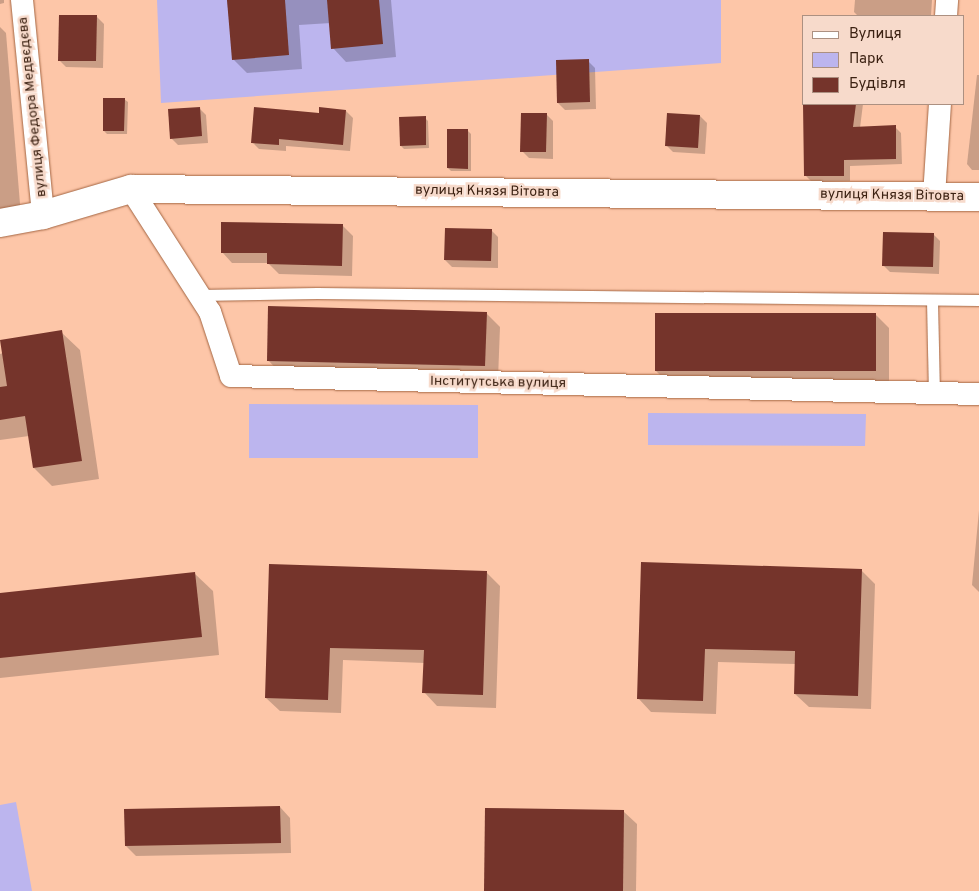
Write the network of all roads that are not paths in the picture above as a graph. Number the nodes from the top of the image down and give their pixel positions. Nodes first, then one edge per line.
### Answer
1 (22, 0) edge
2 (947, 0) edge
3 (946, 15) edge
4 (940, 105) edge
5 (131, 189) junction
6 (934, 196) junction
7 (979, 197) edge
8 (43, 215) junction
9 (0, 223) edge
10 (199, 295) junction
11 (932, 300) junction
12 (979, 300) edge
13 (934, 393) junction
14 (979, 394) edge

1 - 8 street, вулиця Федора Медвєдєва
2 - 3 street
4 - 6 street
5 - 6 street, вулиця Князя Вітовта
5 - 8 street, вулиця Князя Вітовта
5 - 10 street, Інститутська вулиця
6 - 7 street, вулиця Князя Вітовта
8 - 9 street, вулиця Князя Вітовта
10 - 11 lane
10 - 13 street, Інститутська вулиця
11 - 12 lane
11 - 13 lane
13 - 14 street, Інститутська вулиця

